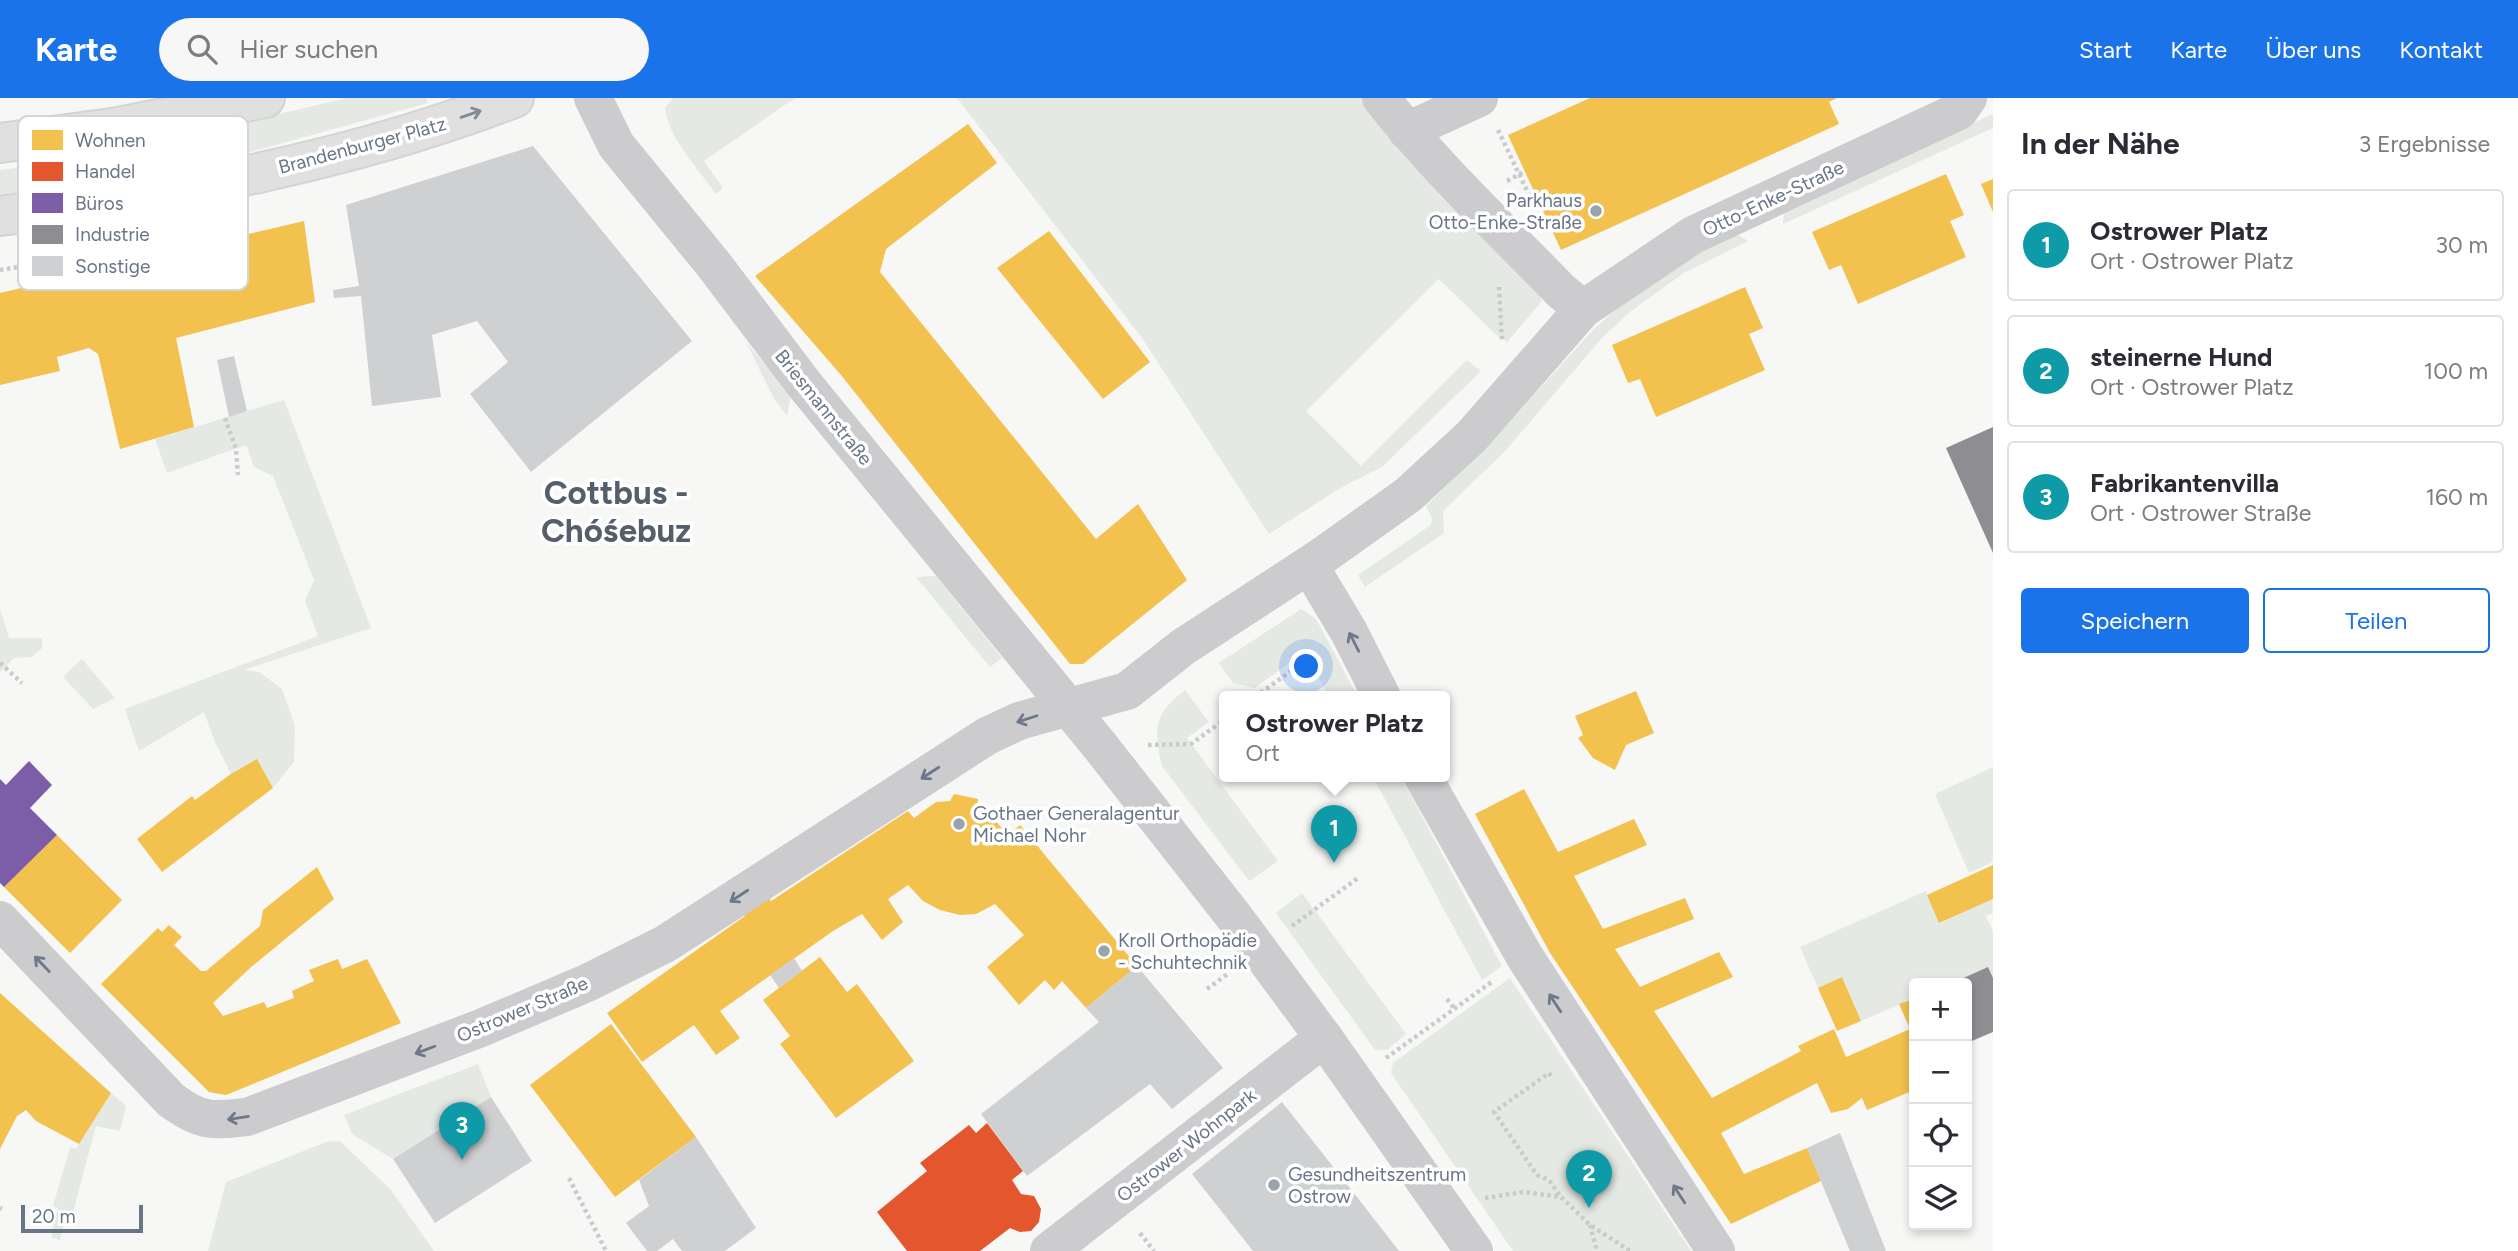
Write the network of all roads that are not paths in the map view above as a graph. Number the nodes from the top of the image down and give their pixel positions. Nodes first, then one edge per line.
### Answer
1 (265, 98) edge
2 (514, 98) edge
3 (593, 98) edge
4 (1381, 98) edge
5 (1968, 98) edge
6 (1487, 112) edge
7 (173, 116) edge
8 (1407, 131) junction
9 (18, 141) edge
10 (0, 143) edge
11 (248, 175) edge
12 (18, 214) edge
13 (0, 216) edge
14 (1583, 309) junction
15 (1309, 565) junction
16 (1379, 691) edge
17 (1067, 707) junction
18 (1426, 782) edge
19 (0, 920) edge
20 (1324, 1038) junction
21 (1049, 1251) edge
22 (1474, 1251) edge
23 (1716, 1251) edge

1 - 7 main road
11 -> 2 main road, Brandenburger Platz
3 - 17 street, Briesmannstraße
4 - 8 street
5 - 14 street, Otto-Enke-Straße
6 - 8 street
8 - 14 street
9 - 10 main road
13 -> 12 main road, Brandenburger Platz
14 - 15 street, Otto-Enke-Straße
16 -> 15 street
15 - 17 street, Ostrower Straße
17 -> 19 street, Ostrower Straße
17 - 20 street, Briesmannstraße
23 -> 18 street
20 - 21 street, Ostrower Wohnpark
20 - 22 street, Briesmannstraße

